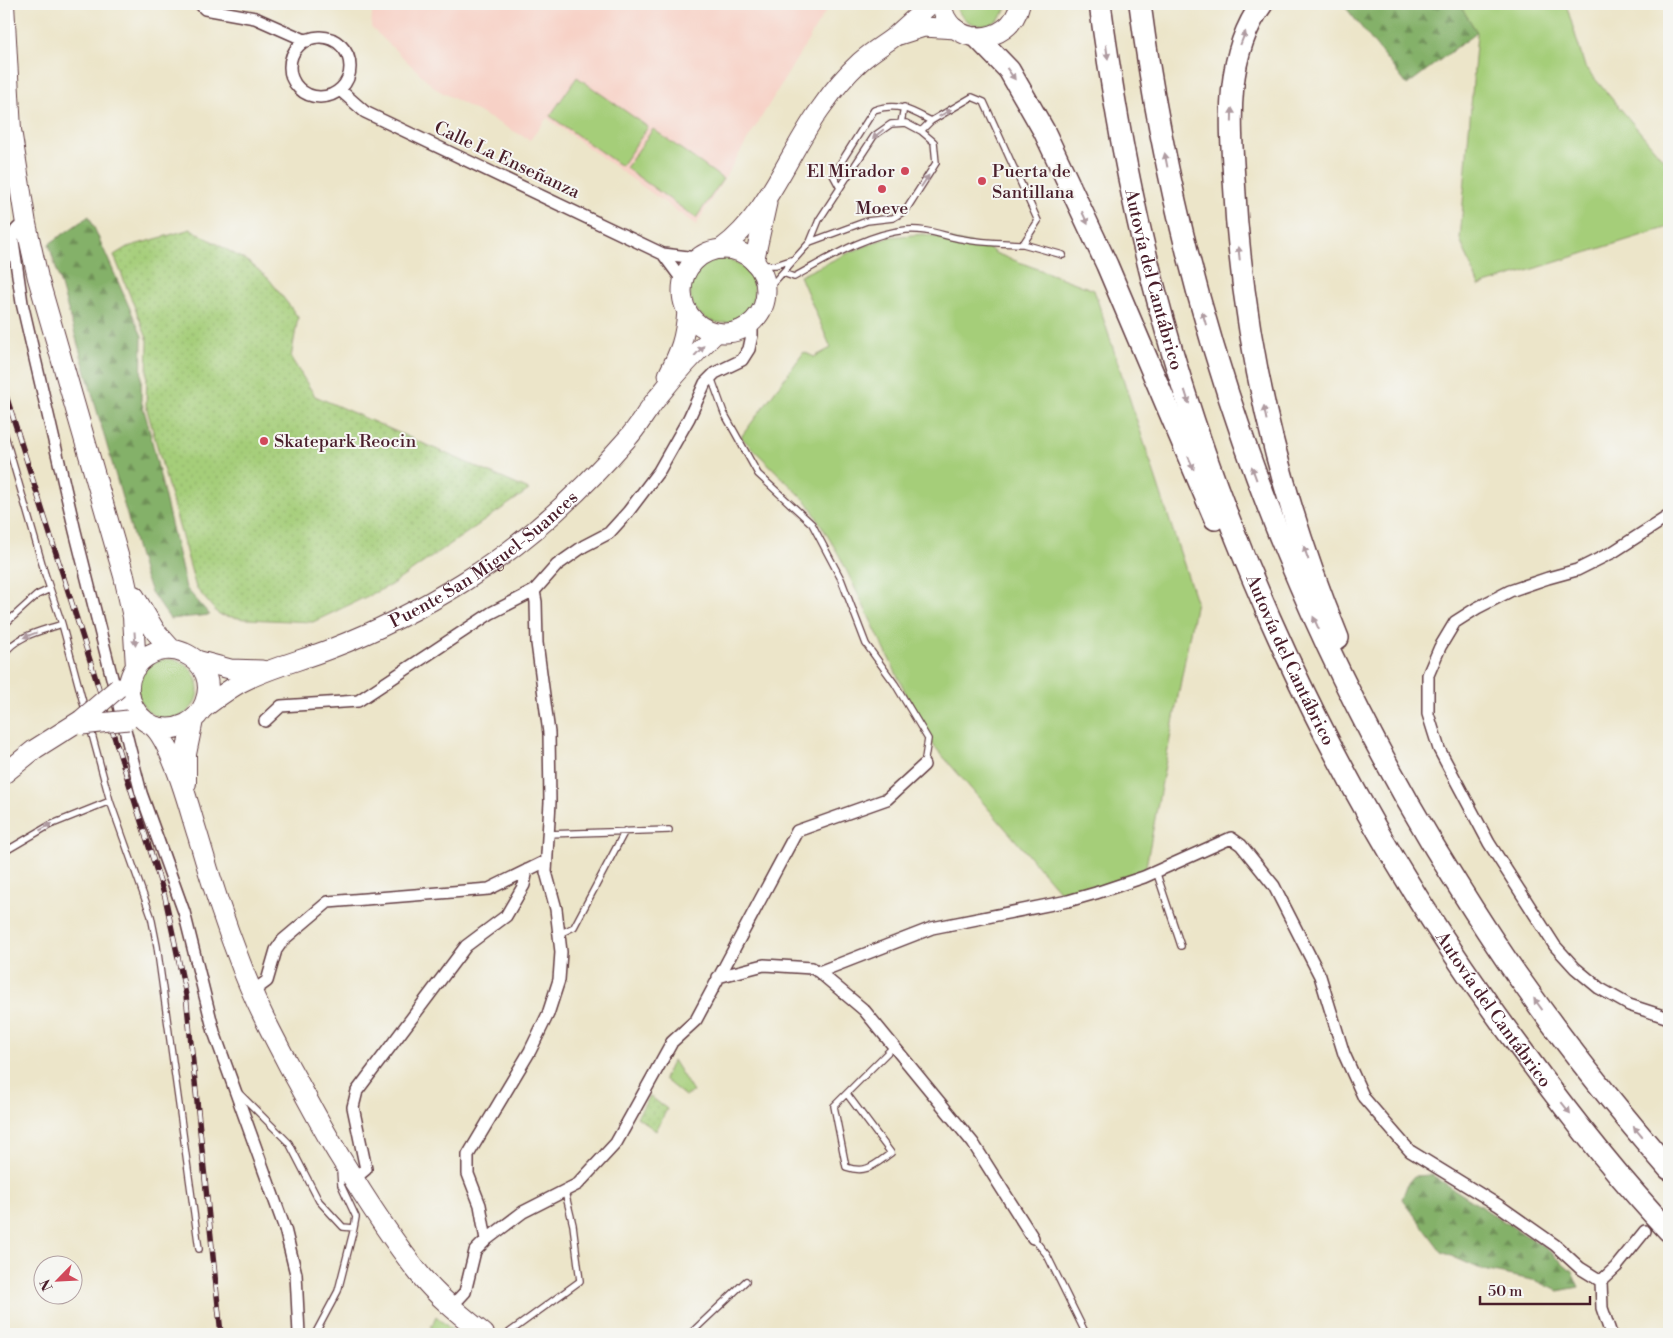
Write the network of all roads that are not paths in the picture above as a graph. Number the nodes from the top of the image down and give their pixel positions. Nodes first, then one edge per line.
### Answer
1 (4, 4) edge
2 (200, 4) edge
3 (931, 4) edge
4 (942, 4) edge
5 (1020, 4) edge
6 (1100, 4) edge
7 (1140, 4) edge
8 (1262, 4) edge
9 (956, 29) junction
10 (893, 37) junction
11 (978, 38) junction
12 (307, 41) junction
13 (340, 90) junction
14 (904, 107) junction
15 (931, 121) junction
16 (901, 123) junction
17 (921, 131) junction
18 (840, 188) junction
19 (768, 198) junction
20 (26, 224) junction
21 (810, 242) junction
22 (1023, 244) junction
23 (721, 249) junction
24 (663, 254) junction
25 (1063, 255) dead end
26 (697, 258) junction
27 (794, 259) junction
28 (756, 264) junction
29 (783, 273) junction
30 (682, 281) junction
31 (766, 291) junction
32 (687, 311) junction
33 (752, 322) junction
34 (717, 332) junction
35 (711, 377) junction
36 (658, 397) junction
37 (4, 432) edge
38 (1669, 516) edge
39 (124, 576) junction
40 (50, 589) junction
41 (534, 591) junction
42 (62, 624) junction
43 (4, 625) edge
44 (172, 650) junction
45 (4, 654) edge
46 (196, 660) junction
47 (271, 669) junction
48 (128, 677) junction
49 (198, 714) junction
50 (141, 721) junction
51 (265, 721) dead end
52 (81, 722) junction
53 (924, 765) joint
54 (4, 774) edge
55 (110, 801) junction
56 (188, 802) junction
57 (669, 830) dead end
58 (625, 832) junction
59 (548, 834) junction
60 (4, 852) edge
61 (546, 861) junction
62 (527, 870) junction
63 (1156, 871) junction
64 (559, 934) junction
65 (1181, 946) dead end
66 (819, 972) junction
67 (718, 977) junction
68 (1522, 984) junction
69 (252, 992) junction
70 (1496, 1017) junction
71 (1669, 1018) edge
72 (894, 1046) junction
73 (234, 1087) junction
74 (847, 1094) junction
75 (339, 1156) junction
76 (1669, 1169) edge
77 (354, 1180) junction
78 (565, 1192) junction
79 (354, 1228) junction
80 (1669, 1230) edge
81 (1645, 1231) dead end
82 (1032, 1238) joint
83 (486, 1240) junction
84 (199, 1249) dead end
85 (746, 1281) dead end
86 (1601, 1281) junction
87 (452, 1306) junction
88 (473, 1331) edge
89 (299, 1334) edge
90 (315, 1334) edge
91 (507, 1334) edge
92 (690, 1334) edge
93 (1086, 1334) edge
94 (1272, 1334) edge
95 (1287, 1334) edge
96 (1610, 1334) edge

1 - 20 highway
2 - 12 street
3 - 10 main road
4 - 9 main road
5 - 11 main road
6 -> 70 highway, Autovía del Cantábrico
68 -> 7 highway
68 -> 8 highway
9 - 10 main road
9 - 11 main road
10 - 19 main road
11 -> 70 highway
12 - 13 street
12 - 13 street
13 - 24 street, Calle La Enseñanza
14 - 15 lane
14 - 16 lane
14 - 18 lane
15 - 17 lane
15 -> 22 lane
16 - 17 lane
16 -> 18 lane
21 -> 17 lane
18 - 21 lane
19 - 23 main road
19 - 28 main road
20 - 39 highway
20 - 73 street
21 - 27 lane
22 - 25 lane
22 - 29 lane
23 - 26 main road
23 - 28 main road
24 - 26 street, Calle La Enseñanza
24 - 30 street, Calle La Enseñanza
26 - 30 main road
27 - 28 lane
27 - 29 lane
28 - 31 main road
29 - 31 lane
30 - 32 main road, Puente San Miguel-Suances
31 - 33 main road
32 - 34 main road
32 - 36 main road, Puente San Miguel-Suances
33 - 34 main road
33 - 35 street
36 -> 34 main road, Puente San Miguel-Suances
35 - 41 street
35 - 53 lane
36 - 47 main road, Puente San Miguel-Suances
37 - 40 lane
38 - 71 street
39 - 44 highway
39 -> 48 highway
40 - 42 lane
40 - 43 lane
41 - 51 street
41 - 59 street
42 -> 45 lane
42 - 55 lane
44 - 46 highway
44 - 48 highway
46 - 47 main road, Puente San Miguel-Suances
46 - 49 highway
47 - 49 main road, Puente San Miguel-Suances
48 - 50 highway
48 - 52 main road, bridge
49 - 50 highway
49 - 56 highway
50 - 52 main road, bridge
50 - 56 highway
52 - 54 main road
53 - 67 street
60 -> 55 lane
55 - 84 lane
56 - 69 highway
57 - 58 lane
58 - 59 lane
58 - 64 lane
59 - 61 street
61 - 62 street
61 - 64 street
62 - 69 street
62 - 77 street
63 - 65 lane
63 - 66 street
63 - 86 street
64 - 83 street
66 - 67 street
66 - 72 street
67 - 78 street
76 -> 68 highway
69 - 75 highway
70 -> 80 highway, Autovía del Cantábrico
72 - 74 lane
72 - 82 street
73 - 79 lane
73 - 89 street
74 - 74 lane
75 - 77 highway
75 - 79 lane
77 - 87 highway
78 - 83 street
78 - 91 lane
79 - 90 lane
81 - 86 street
82 - 93 lane
83 - 87 street
85 - 92 lane
86 - 96 street
87 - 88 highway
94 - 95 lane

